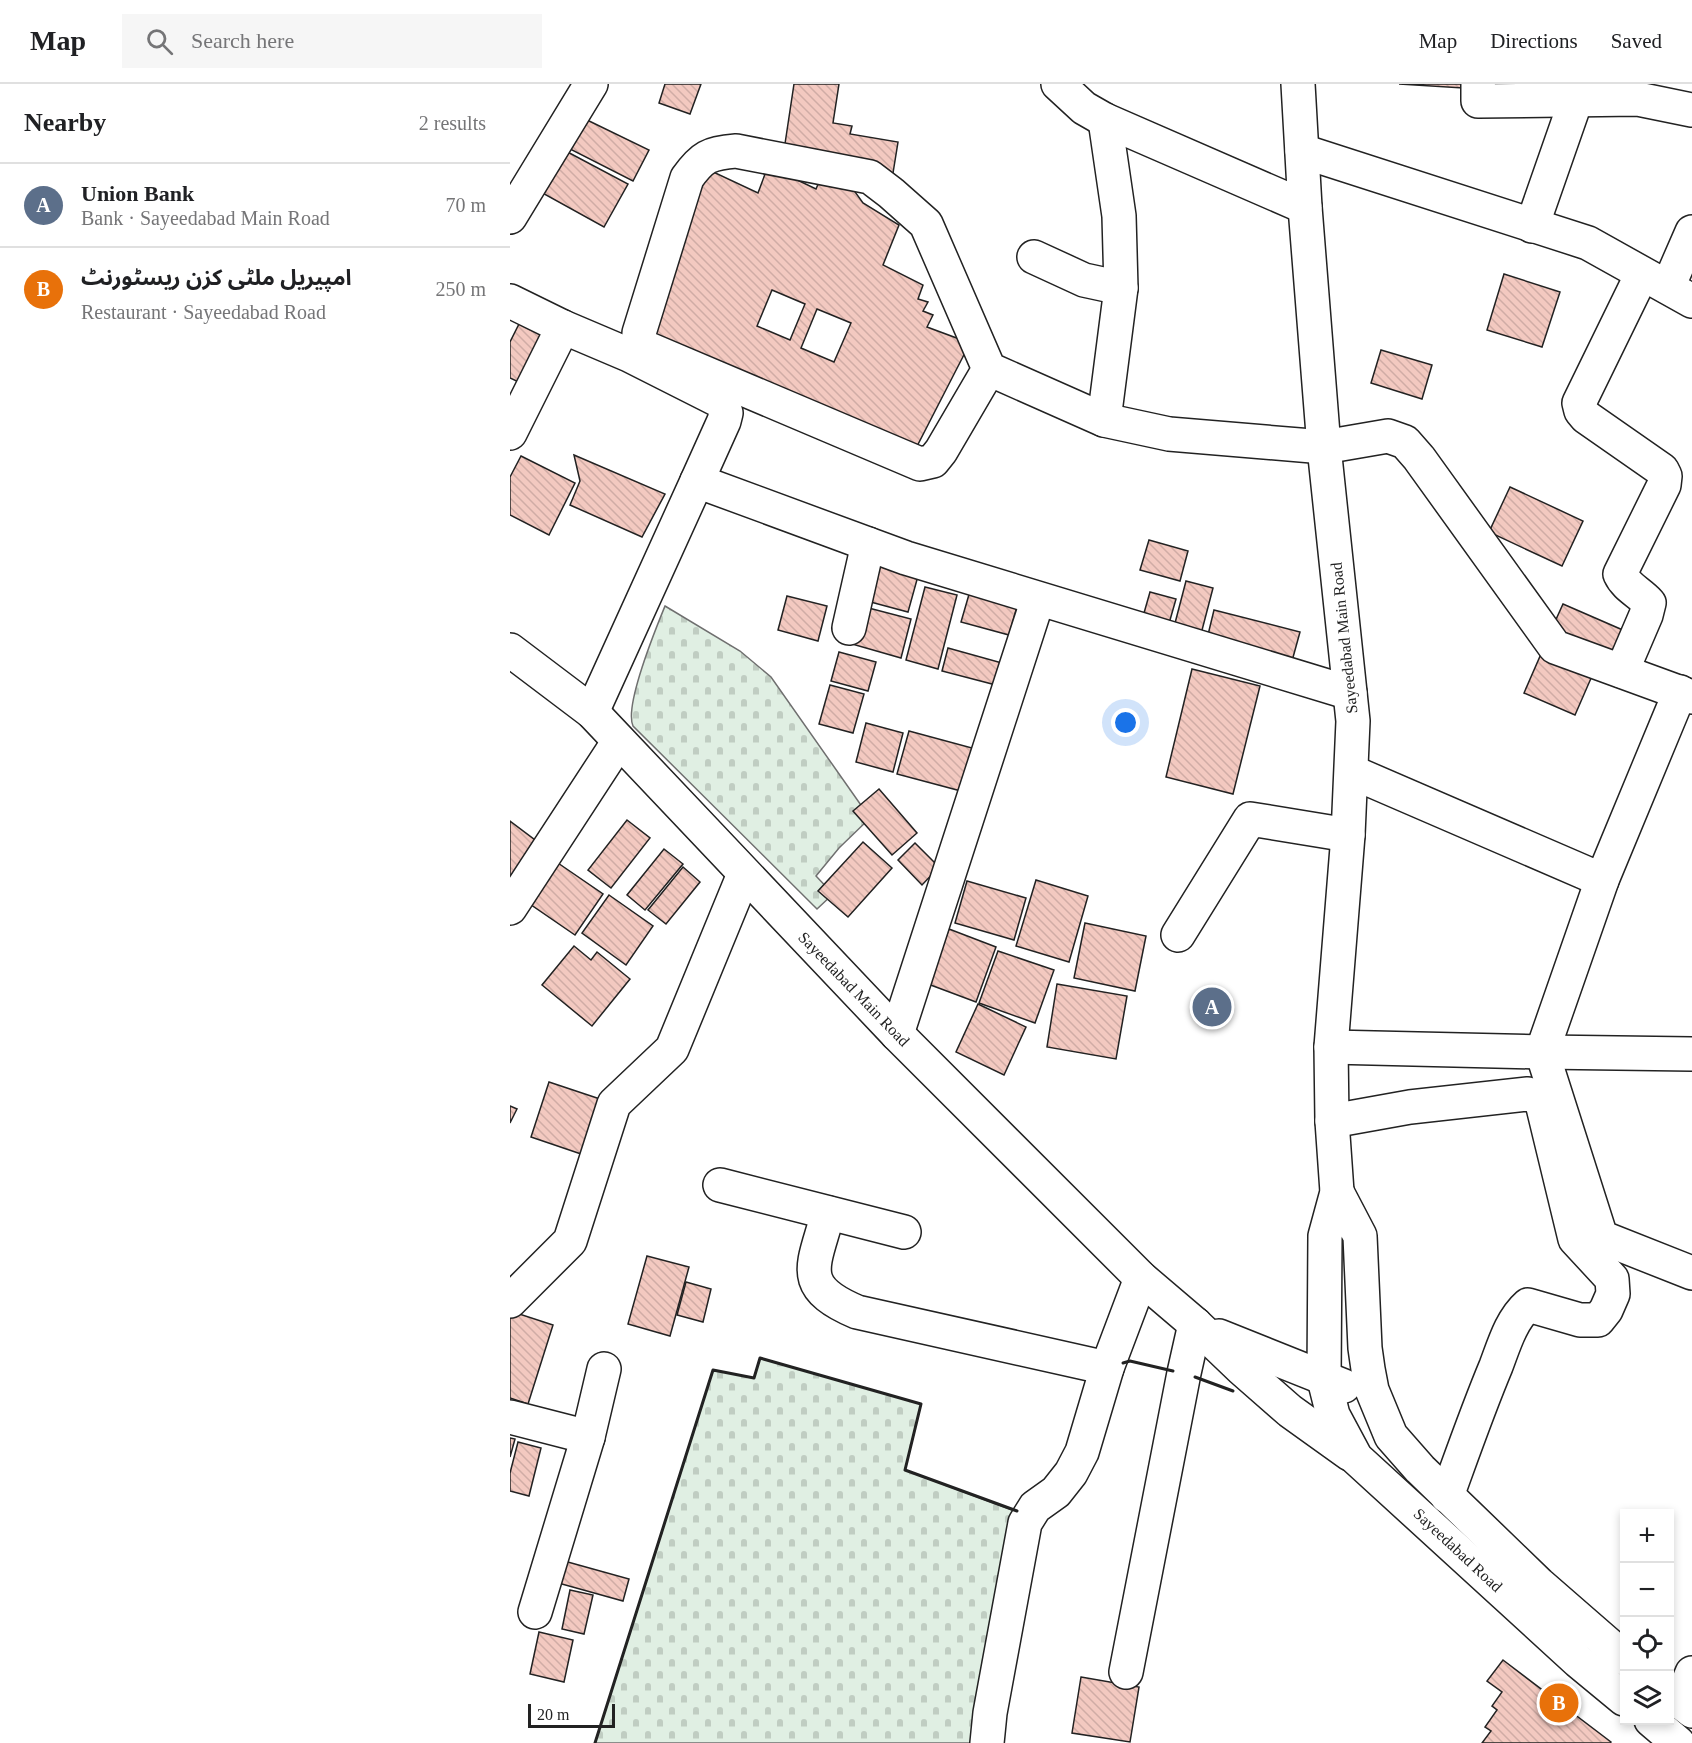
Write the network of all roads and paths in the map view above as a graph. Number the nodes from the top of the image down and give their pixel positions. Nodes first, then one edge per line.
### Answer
1 (591, 84) edge
2 (1058, 84) edge
3 (1298, 84) edge
4 (1478, 84) edge
5 (1638, 92) edge
6 (1576, 100) junction
7 (1094, 104) edge
8 (1692, 110) edge
9 (1302, 151) junction
10 (1305, 207) junction
11 (510, 217) edge
12 (1532, 226) junction
13 (1692, 232) edge
14 (1034, 257) dead end
15 (1667, 287) edge
16 (1121, 288) junction
17 (510, 301) edge
18 (563, 327) junction
19 (989, 369) junction
20 (727, 393) junction
21 (1104, 420) junction
22 (510, 433) edge
23 (1324, 447) junction
24 (697, 481) junction
25 (868, 544) junction
26 (1038, 599) junction
27 (849, 628) dead end
28 (510, 650) edge
29 (1622, 671) junction
30 (1350, 693) junction
31 (1686, 695) edge
32 (592, 712) junction
33 (619, 741) junction
34 (1352, 772) junction
35 (1348, 835) junction
36 (744, 874) junction
37 (1602, 880) junction
38 (510, 908) edge
39 (1178, 935) dead end
40 (897, 1034) junction
41 (1331, 1047) junction
42 (1542, 1053) junction
43 (1692, 1054) edge
44 (1332, 1121) junction
45 (720, 1185) dead end
46 (1337, 1192) junction
47 (828, 1212) junction
48 (904, 1232) dead end
49 (1692, 1273) edge
50 (1141, 1278) junction
51 (510, 1301) edge
52 (1197, 1326) junction
53 (1107, 1368) junction
54 (604, 1369) dead end
55 (1324, 1379) junction
56 (1372, 1390) junction
57 (1290, 1411) junction
58 (1333, 1414) junction
59 (510, 1418) edge
60 (1391, 1436) junction
61 (588, 1437) junction
62 (1356, 1458) junction
63 (1447, 1496) junction
64 (535, 1612) dead end
65 (1620, 1655) edge
66 (1126, 1672) dead end
67 (1620, 1696) edge
68 (1657, 1725) edge
69 (987, 1743) edge
70 (1678, 1743) edge

1 - 11 street
2 - 7 street
3 - 9 street, Sayeedabad Main Road
4 - 6 street
5 - 6 street
5 - 8 street
6 - 12 street
7 - 10 street
7 - 16 street
9 - 10 street, Sayeedabad Main Road
9 - 12 street
10 - 23 street, Sayeedabad Main Road
12 - 15 street
13 - 15 street
14 - 16 street
15 - 29 street
16 - 21 street
17 - 18 street
18 - 20 street
18 - 22 street
19 - 20 street
19 - 20 street
19 - 21 street
20 - 24 street
21 - 23 street
23 - 29 street
23 - 30 street, Sayeedabad Main Road
24 - 25 street
24 - 32 street
25 - 26 street
25 - 27 street
26 - 30 street
26 - 40 street
28 - 32 street, Sayeedabad Main Road
29 - 31 street
30 - 34 street, Sayeedabad Main Road
31 - 37 street
32 - 33 street, Sayeedabad Main Road
33 - 36 street, Sayeedabad Main Road
33 - 38 street
34 - 35 street, Sayeedabad Main Road
34 - 37 street
35 - 39 street
35 - 41 street, Sayeedabad Main Road
36 - 40 street, Sayeedabad Main Road
36 - 51 street
37 - 42 street
40 - 50 street, Sayeedabad Main Road
41 - 42 street
41 - 44 street, Sayeedabad Main Road
42 - 43 street
42 - 49 street
44 - 46 street, Sayeedabad Main Road
44 - 63 street
45 - 47 street
46 - 55 street, Sayeedabad Main Road
46 - 56 street, Sayeedabad Main Road
47 - 48 street
47 - 53 street
50 - 52 street, Sayeedabad Main Road
50 - 53 street
52 - 55 street, Sayeedabad Main Road
52 - 57 street, Sayeedabad Main Road
52 - 66 street
53 - 69 street
54 - 61 street
55 - 56 street, Sayeedabad Main Road
55 - 58 street, Sayeedabad Road
56 - 58 street
56 - 60 street, Sayeedabad Road
57 - 58 street
57 - 62 street, Sayeedabad Main Road
58 - 62 street, Sayeedabad Road
59 - 61 street
60 - 62 street
60 - 63 street, Sayeedabad Road
61 - 64 street
62 - 67 street, Sayeedabad Road
63 - 65 street, Sayeedabad Road
68 - 70 street

